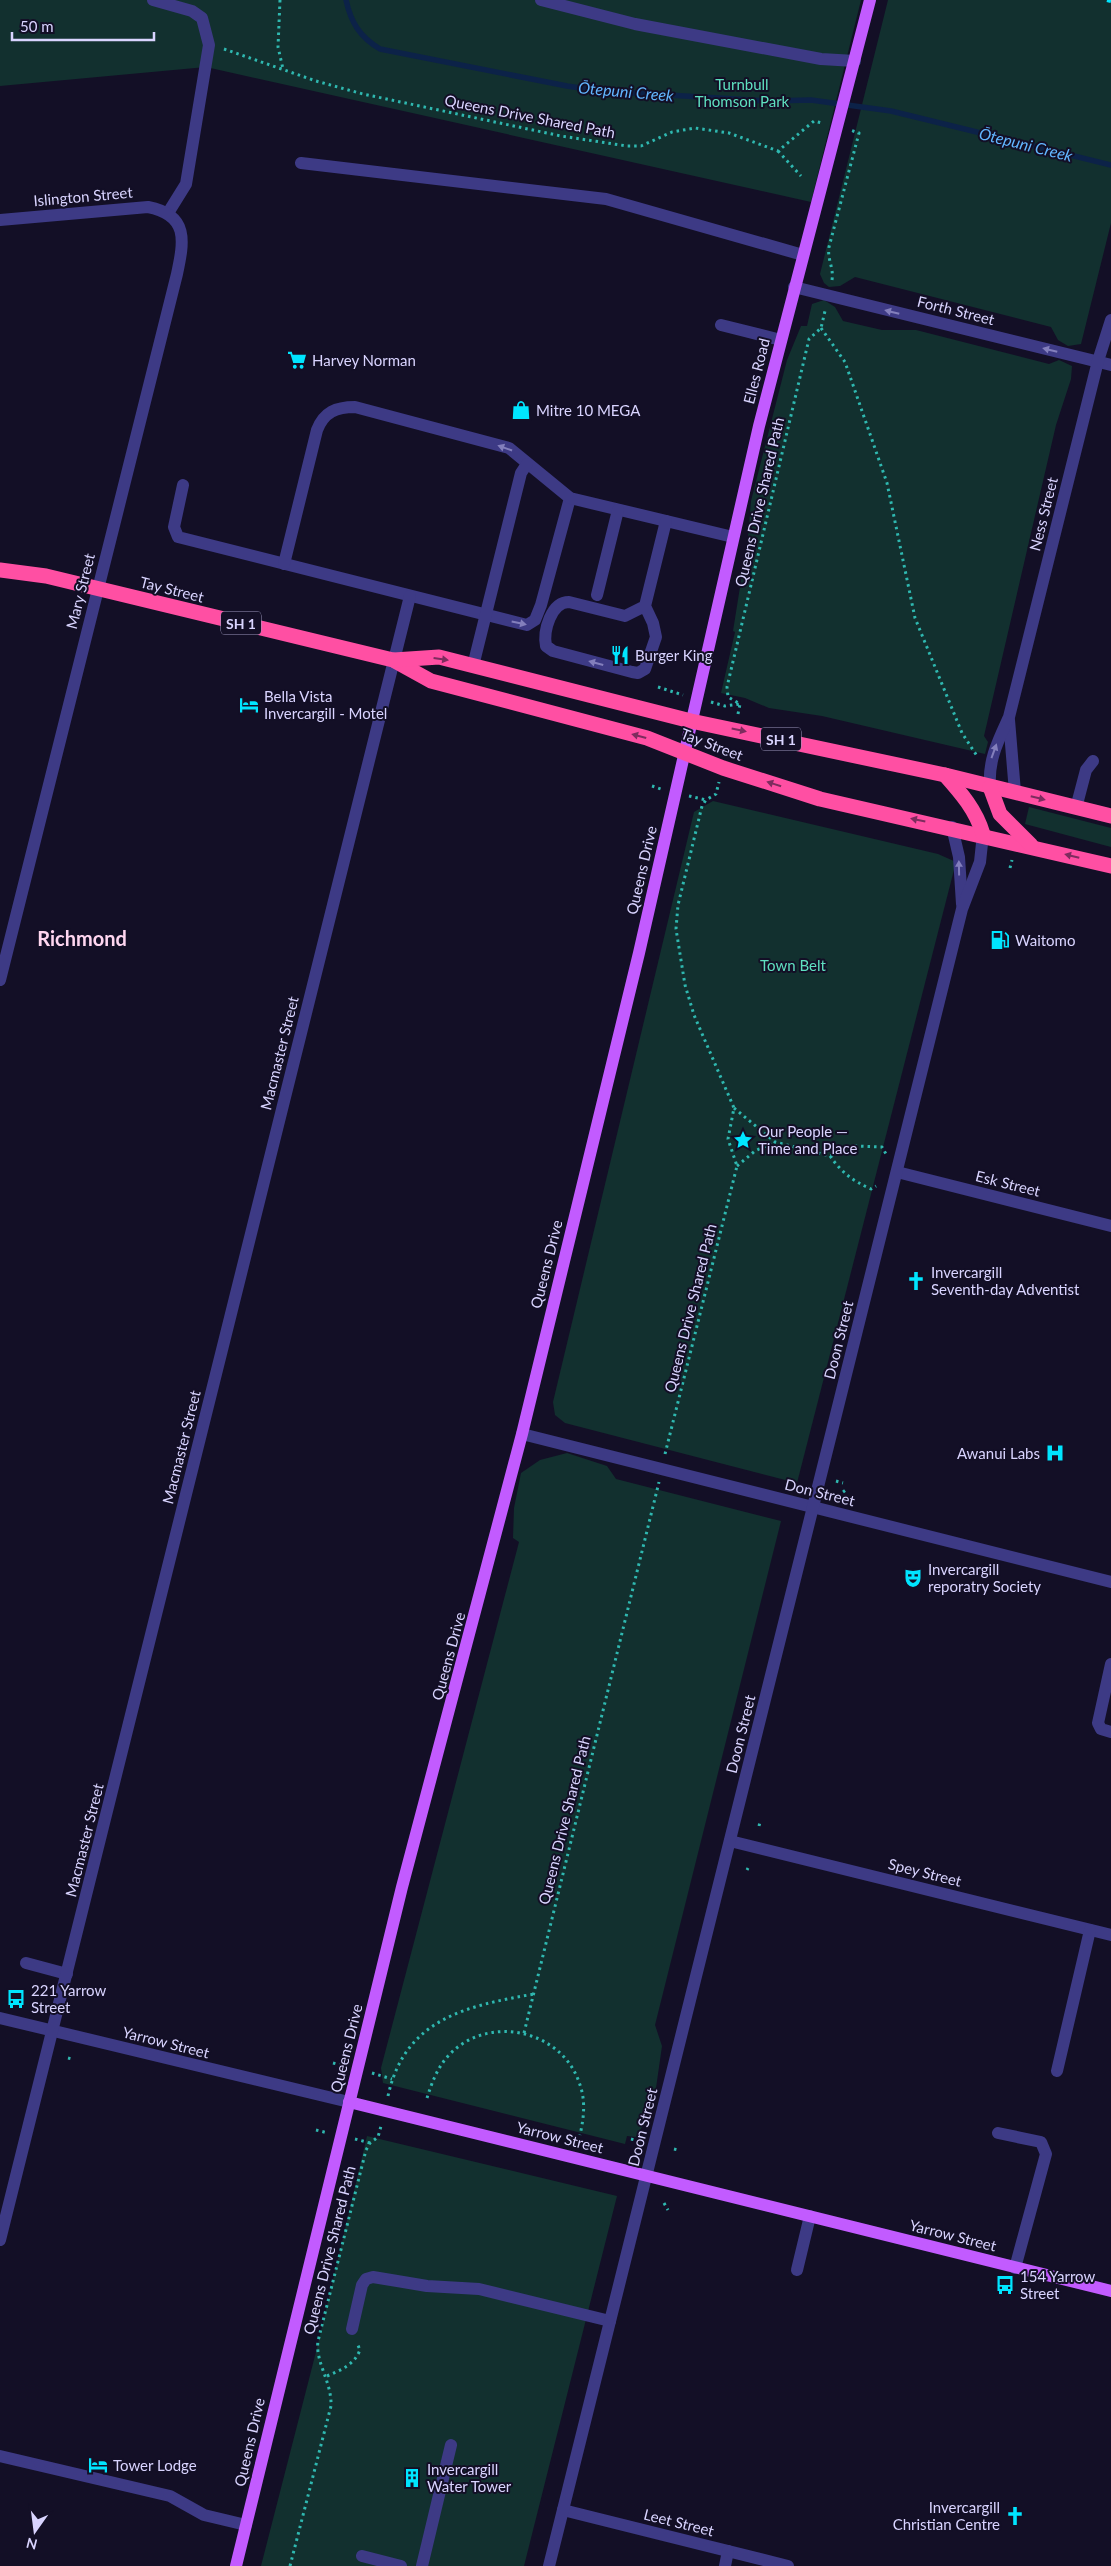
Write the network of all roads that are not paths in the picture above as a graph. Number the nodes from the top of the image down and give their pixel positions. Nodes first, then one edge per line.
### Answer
1 (153, 0) edge
2 (541, 0) edge
3 (870, 0) edge
4 (855, 61) junction
5 (301, 163) dead end
6 (168, 213) junction
7 (0, 220) edge
8 (803, 255) junction
9 (794, 287) junction
10 (1111, 320) edge
11 (721, 325) dead end
12 (781, 340) junction
13 (1098, 361) junction
14 (1111, 365) edge
15 (527, 464) junction
16 (183, 485) dead end
17 (570, 498) junction
18 (618, 510) junction
19 (666, 521) junction
20 (733, 538) junction
21 (284, 564) junction
22 (0, 570) edge
23 (98, 589) junction
24 (410, 596) junction
25 (597, 596) dead end
26 (541, 605) junction
27 (645, 606) junction
28 (552, 613) junction
29 (486, 615) junction
30 (393, 660) junction
31 (473, 666) junction
32 (1009, 717) junction
33 (692, 721) junction
34 (684, 753) junction
35 (1093, 761) dead end
36 (945, 775) junction
37 (990, 787) junction
38 (1015, 792) junction
39 (1076, 808) junction
40 (1111, 816) edge
41 (952, 828) junction
42 (983, 834) junction
43 (1032, 846) junction
44 (1111, 866) edge
45 (962, 909) junction
46 (0, 980) edge
47 (897, 1172) junction
48 (1111, 1226) edge
49 (522, 1434) junction
50 (813, 1506) junction
51 (1111, 1582) edge
52 (1111, 1664) edge
53 (1111, 1732) edge
54 (730, 1841) junction
55 (1090, 1930) junction
56 (1111, 1936) edge
57 (26, 1963) dead end
58 (67, 1974) junction
59 (0, 2018) edge
60 (53, 2030) junction
61 (1057, 2071) dead end
62 (349, 2102) junction
63 (998, 2132) dead end
64 (647, 2175) junction
65 (810, 2216) junction
66 (0, 2240) edge
67 (1015, 2268) junction
68 (797, 2270) dead end
69 (1111, 2291) edge
70 (610, 2321) junction
71 (352, 2329) road end
72 (451, 2445) dead end
73 (0, 2456) edge
74 (563, 2510) junction
75 (246, 2525) junction
76 (728, 2551) junction
77 (362, 2556) dead end
78 (236, 2566) edge
79 (401, 2566) edge
80 (422, 2566) edge
81 (550, 2566) edge
82 (725, 2566) edge
83 (788, 2566) edge

1 - 6 street
2 - 4 street
3 - 4 main road, Elles Road
4 - 8 main road, Elles Road
5 - 8 street
6 - 7 street, Islington Street
6 - 23 street, Mary Street
8 - 9 main road, Elles Road
9 - 12 main road, Elles Road
13 -> 9 street, Forth Street
10 - 13 street, Ness Street
11 - 12 street
12 - 20 main road, Elles Road
13 - 14 street, Forth Street
13 - 32 street, Ness Street
15 - 17 street
15 -> 21 street
15 - 29 street
16 - 21 street
17 - 18 street
17 - 26 street
18 - 19 street
18 - 25 street
19 - 20 street
19 - 27 street
20 - 33 main road, Elles Road
21 - 24 street
22 - 23 highway, Tay Street / SH 1
23 - 30 highway, Tay Street / SH 1
23 - 46 street, Mary Street
24 - 29 street
24 - 30 street, Macmaster Street
26 - 28 street
29 -> 26 street
27 - 28 street
27 -> 28 street
29 - 31 street
30 -> 31 highway, Tay Street / SH 1
34 -> 30 highway, Tay Street / SH 1
30 - 58 street, Macmaster Street
31 - 33 highway, Tay Street / SH 1
37 -> 32 street, Ness Street
32 - 38 street, Ness Street
33 - 34 main road, Elles Road
33 -> 36 highway, Tay Street / SH 1
41 -> 34 highway, Tay Street / SH 1
34 - 49 main road, Queens Drive
35 - 39 street
36 - 37 highway, Tay Street / SH 1
36 - 42 highway
37 - 38 highway, Tay Street / SH 1
37 - 43 highway
38 -> 39 highway, Tay Street / SH 1
39 - 40 highway, Tay Street / SH 1
41 - 42 highway, Tay Street / SH 1
45 -> 41 street, Doon Street
42 - 43 highway, Tay Street / SH 1
42 - 45 street, Doon Street
44 -> 43 highway, Tay Street / SH 1
45 - 47 street, Doon Street
47 - 48 street, Esk Street
47 - 50 street, Doon Street
49 - 50 street, Don Street
49 - 62 main road, Queens Drive
50 - 51 street, Don Street
50 - 54 street, Doon Street
52 - 53 street
54 - 55 street, Spey Street
54 - 64 street, Doon Street
55 - 56 street, Spey Street
55 - 61 street
57 - 58 street
58 - 60 street, Macmaster Street
59 - 60 street, Yarrow Street
60 - 62 street, Yarrow Street
60 - 66 street, Macmaster Street
62 - 64 main road, Yarrow Street
62 - 75 main road, Queens Drive
63 - 67 street
64 - 65 main road, Yarrow Street
64 - 70 street, Doon Street
65 - 67 main road, Yarrow Street
65 - 68 street
67 - 69 main road, Yarrow Street
70 - 71 street
70 - 74 street, Doon Street
72 - 80 street
73 - 75 street
74 - 76 street, Leet Street
74 - 81 street, Doon Street
75 - 78 main road, Queens Drive
76 - 82 street
76 - 83 street, Leet Street
77 - 79 street

